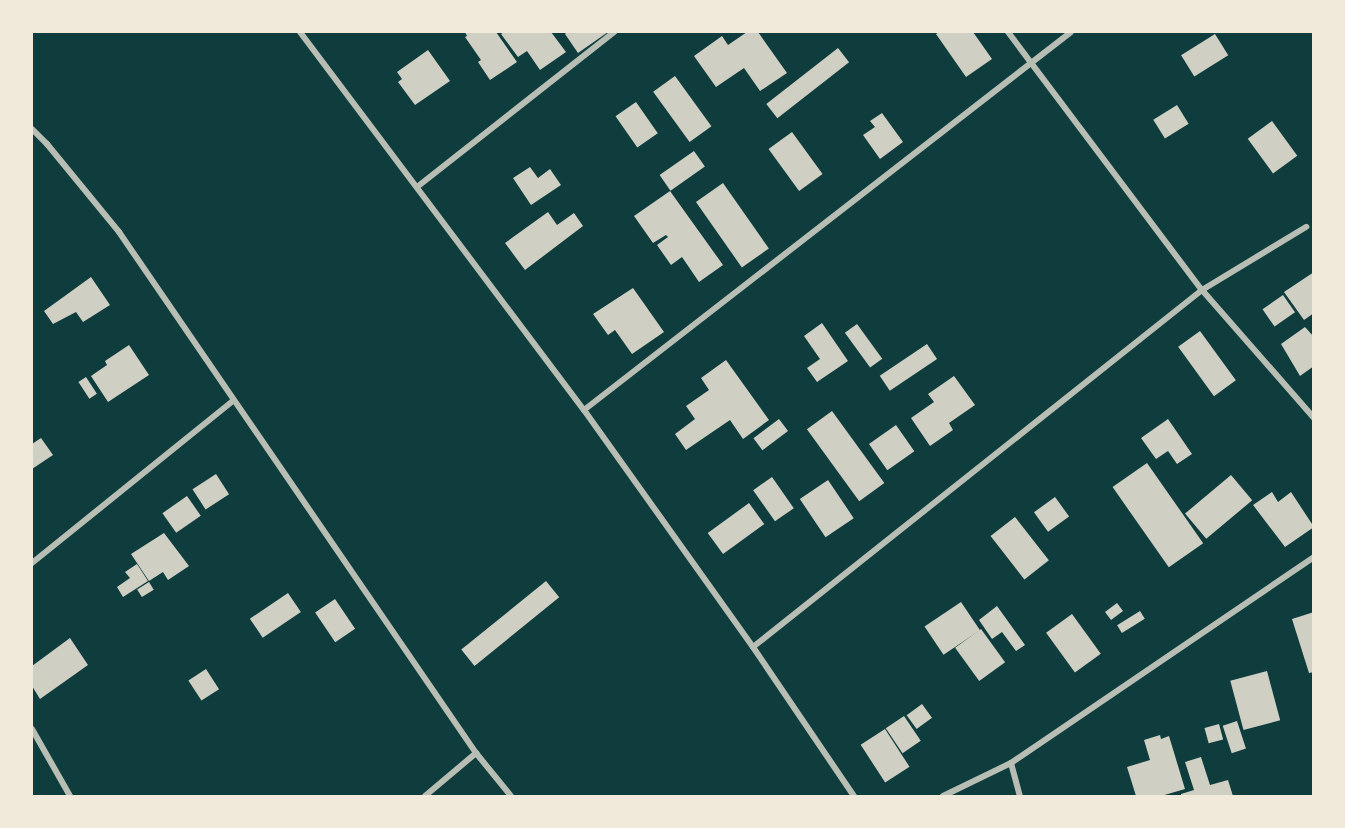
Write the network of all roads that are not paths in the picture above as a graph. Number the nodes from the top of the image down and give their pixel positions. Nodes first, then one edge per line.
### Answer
1 (300, 32) edge
2 (614, 32) edge
3 (1008, 32) edge
4 (1071, 32) edge
5 (1029, 62) junction
6 (32, 129) edge
7 (417, 187) junction
8 (1306, 227) dead end
9 (1202, 290) junction
10 (233, 401) junction
11 (584, 410) junction
12 (1314, 418) edge
13 (1314, 557) edge
14 (32, 563) edge
15 (753, 647) junction
16 (32, 729) edge
17 (476, 753) junction
18 (1011, 763) junction
19 (70, 796) edge
20 (425, 796) edge
21 (512, 796) edge
22 (854, 796) edge
23 (943, 796) edge
24 (1020, 796) edge

1 - 7 street
2 - 7 street
3 - 5 street
4 - 5 street
5 - 9 street
5 - 11 street
6 - 10 street
7 - 11 street
8 - 9 street
9 - 12 street
9 - 15 street
10 - 14 street
10 - 17 street
11 - 15 street
13 - 18 street
15 - 22 street
16 - 19 street
17 - 20 street
17 - 21 street
18 - 23 street
18 - 24 street

